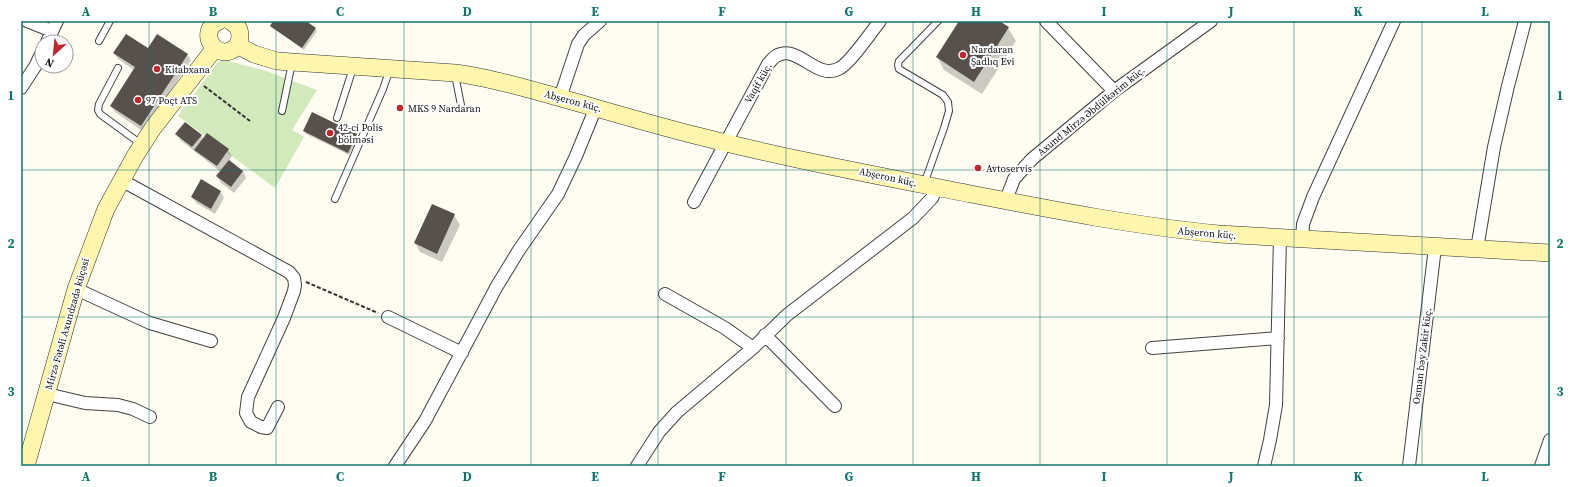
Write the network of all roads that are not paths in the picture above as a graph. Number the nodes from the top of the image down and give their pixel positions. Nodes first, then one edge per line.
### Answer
1 (27, 21) edge
2 (110, 21) edge
3 (230, 21) edge
4 (600, 21) edge
5 (880, 21) edge
6 (938, 21) edge
7 (1046, 21) edge
8 (1211, 21) edge
9 (1394, 21) edge
10 (1525, 21) edge
11 (212, 23) edge
12 (52, 31) edge
13 (99, 41) dead end
14 (237, 45) junction
15 (215, 48) junction
16 (292, 63) junction
17 (354, 67) junction
18 (34, 68) edge
19 (118, 68) dead end
20 (390, 69) junction
21 (455, 73) junction
22 (21, 88) edge
23 (1114, 91) junction
24 (560, 98) junction
25 (461, 105) dead end
26 (596, 107) junction
27 (282, 111) dead end
28 (337, 118) dead end
29 (725, 143) junction
30 (142, 145) junction
31 (121, 180) junction
32 (930, 186) junction
33 (335, 199) dead end
34 (1006, 200) junction
35 (694, 202) dead end
36 (1280, 238) junction
37 (1302, 240) junction
38 (1435, 247) junction
39 (1477, 249) junction
40 (1550, 253) edge
41 (76, 289) junction
42 (665, 294) dead end
43 (388, 317) road end
44 (765, 335) junction
45 (1278, 338) junction
46 (211, 341) dead end
47 (753, 348) junction
48 (1152, 348) dead end
49 (462, 353) junction
50 (47, 394) junction
51 (835, 406) dead end
52 (278, 407) dead end
53 (150, 417) dead end
54 (1550, 440) edge
55 (26, 466) edge
56 (395, 466) edge
57 (637, 466) edge
58 (1264, 466) edge
59 (1409, 466) edge
60 (1542, 466) edge

1 - 12 street
2 - 13 lane
3 - 14 main road
4 - 24 street
5 - 29 street, Vaqif küç.
6 - 32 lane
7 - 23 street
8 - 23 street, Axund Mirzə Əbdülkərim küç.
9 - 37 street
10 - 39 street
11 - 15 main road
14 - 15 main road
14 - 16 main road, Abşeron küç.
15 - 30 main road, Mirzə Fətəli Axundzadə küçəsi
16 - 17 main road, Abşeron küç.
16 - 27 lane
17 - 20 main road, Abşeron küç.
17 - 28 lane
18 - 22 street
19 - 30 lane
20 - 21 main road, Abşeron küç.
20 - 33 lane
21 - 24 main road, Abşeron küç.
21 - 25 lane
23 - 34 street, Axund Mirzə Əbdülkərim küç.
24 - 26 main road, Abşeron küç.
26 - 29 main road, Abşeron küç.
26 - 49 street
29 - 32 main road, Abşeron küç.
29 - 35 street
30 - 31 main road, Mirzə Fətəli Axundzadə küçəsi
31 - 41 main road, Mirzə Fətəli Axundzadə küçəsi
31 - 52 street
32 - 34 main road, Abşeron küç.
32 - 44 street
34 - 36 main road, Abşeron küç.
36 - 37 main road, Abşeron küç.
36 - 45 street
37 - 38 main road, Abşeron küç.
38 - 39 main road, Abşeron küç.
38 - 59 street, Osman bəy Zakir küç.
39 - 40 main road, Abşeron küç.
41 - 46 street
41 - 50 main road, Mirzə Fətəli Axundzadə küçəsi
42 - 47 street
43 - 49 street
44 - 47 street
44 - 51 street
45 - 48 street
45 - 58 street
47 - 57 street
49 - 56 street
50 - 53 street
50 - 55 main road, Mirzə Fətəli Axundzadə küçəsi
54 - 60 street

